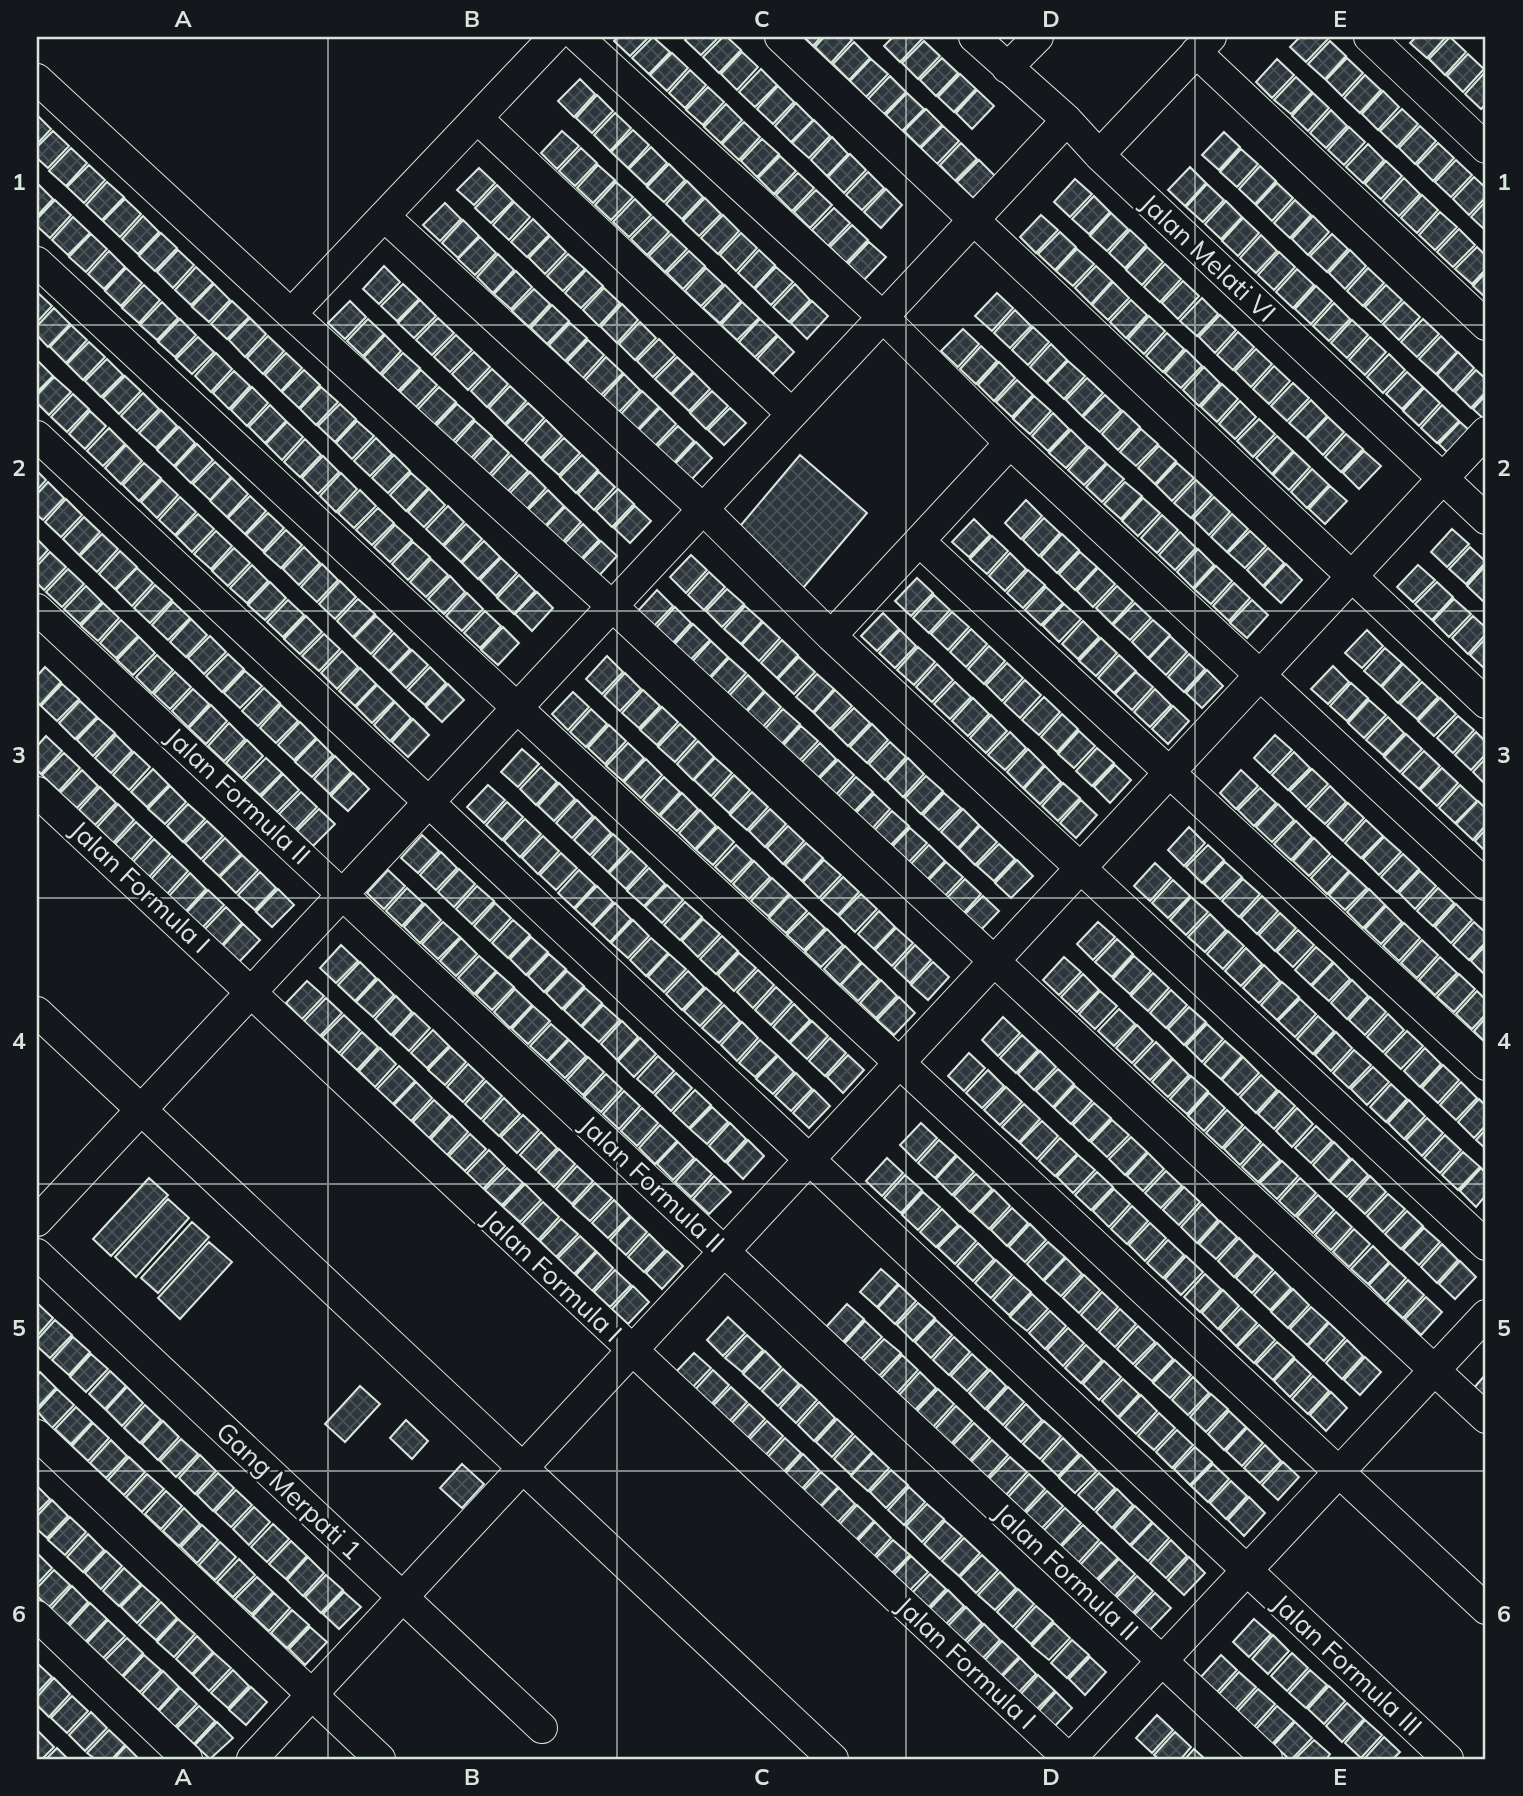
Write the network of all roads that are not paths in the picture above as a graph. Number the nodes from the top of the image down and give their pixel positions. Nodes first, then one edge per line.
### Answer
1 (554, 37) edge
2 (578, 37) edge
3 (780, 37) edge
4 (974, 37) edge
5 (1038, 37) edge
6 (1370, 37) edge
7 (1203, 44) edge
8 (1007, 68) junction
9 (37, 79) edge
10 (477, 118) junction
11 (1067, 120) junction
12 (1486, 148) edge
13 (1099, 155) junction
14 (384, 216) junction
15 (975, 218) junction
16 (37, 262) edge
17 (291, 314) junction
18 (883, 317) junction
19 (1486, 325) edge
20 (792, 414) junction
21 (1486, 432) edge
22 (37, 436) edge
23 (1010, 443) junction
24 (1443, 479) junction
25 (703, 509) junction
26 (1486, 519) edge
27 (919, 541) junction
28 (1352, 576) junction
29 (612, 606) junction
30 (37, 609) edge
31 (831, 636) junction
32 (1261, 675) junction
33 (1486, 703) edge
34 (519, 706) junction
35 (1170, 771) junction
36 (37, 792) edge
37 (430, 801) junction
38 (1082, 867) junction
39 (1486, 886) edge
40 (343, 894) junction
41 (993, 962) junction
42 (251, 991) junction
43 (37, 1012) edge
44 (899, 1063) junction
45 (1486, 1065) edge
46 (141, 1110) junction
47 (808, 1160) junction
48 (37, 1221) edge
49 (1486, 1245) edge
50 (723, 1252) junction
51 (37, 1254) edge
52 (1486, 1315) edge
53 (632, 1351) junction
54 (1435, 1370) junction
55 (1486, 1418) edge
56 (37, 1435) edge
57 (522, 1469) junction
58 (1339, 1472) junction
59 (1247, 1571) junction
60 (402, 1598) junction
61 (1486, 1609) edge
62 (37, 1616) edge
63 (1162, 1661) junction
64 (311, 1695) junction
65 (542, 1728) dead end
66 (187, 1759) edge
67 (251, 1759) edge
68 (380, 1759) edge
69 (833, 1759) edge
70 (1070, 1759) edge
71 (1267, 1759) edge
72 (1448, 1759) edge

1 - 10 street
2 - 18 street
3 - 15 street
4 - 8 street, Jalan Melati VI
5 - 8 street
6 - 12 street
7 - 13 street
7 - 19 street
8 - 11 street, Jalan Melati VI
9 - 17 street
10 - 14 street
10 - 20 street
11 - 13 street, Jalan Melati VI
11 - 15 street
13 - 24 street, Jalan Melati VI
14 - 17 street
14 - 25 street
15 - 18 street
15 - 28 street
16 - 34 street
17 - 29 street
18 - 20 street
18 - 23 street
20 - 25 street
21 - 24 street
22 - 37 street, Jalan Formula III
23 - 27 street
23 - 32 street
24 - 26 street, Jalan Melati VI
24 - 28 street
25 - 29 street
25 - 31 street
27 - 31 street
27 - 35 street
28 - 32 street
28 - 33 street
29 - 34 street
29 - 41 street
30 - 40 street, Jalan Formula II
31 - 38 street
32 - 35 street
32 - 39 street
34 - 37 street
34 - 44 street
35 - 38 street
35 - 45 street
36 - 42 street, Jalan Formula I
37 - 40 street
37 - 47 street, Jalan Formula III
38 - 41 street
38 - 49 street
40 - 42 street
40 - 50 street, Jalan Formula II
41 - 44 street
41 - 54 street
42 - 46 street
42 - 53 street, Jalan Formula I
43 - 46 street
44 - 47 street
44 - 58 street
46 - 48 street
46 - 57 street
47 - 50 street
47 - 59 street, Jalan Formula III
50 - 53 street
50 - 63 street, Jalan Formula II
51 - 60 street, Gang Merpati 1
52 - 54 street
53 - 57 street
53 - 70 street, Jalan Formula I
54 - 55 street
54 - 58 street
56 - 64 street
57 - 60 street
57 - 69 street
58 - 59 street
58 - 61 street
59 - 63 street
59 - 72 street, Jalan Formula III
60 - 64 street
60 - 65 street, Gang Merpati 1
62 - 66 street
63 - 70 street
63 - 71 street, Jalan Formula II
64 - 67 street
64 - 68 street

